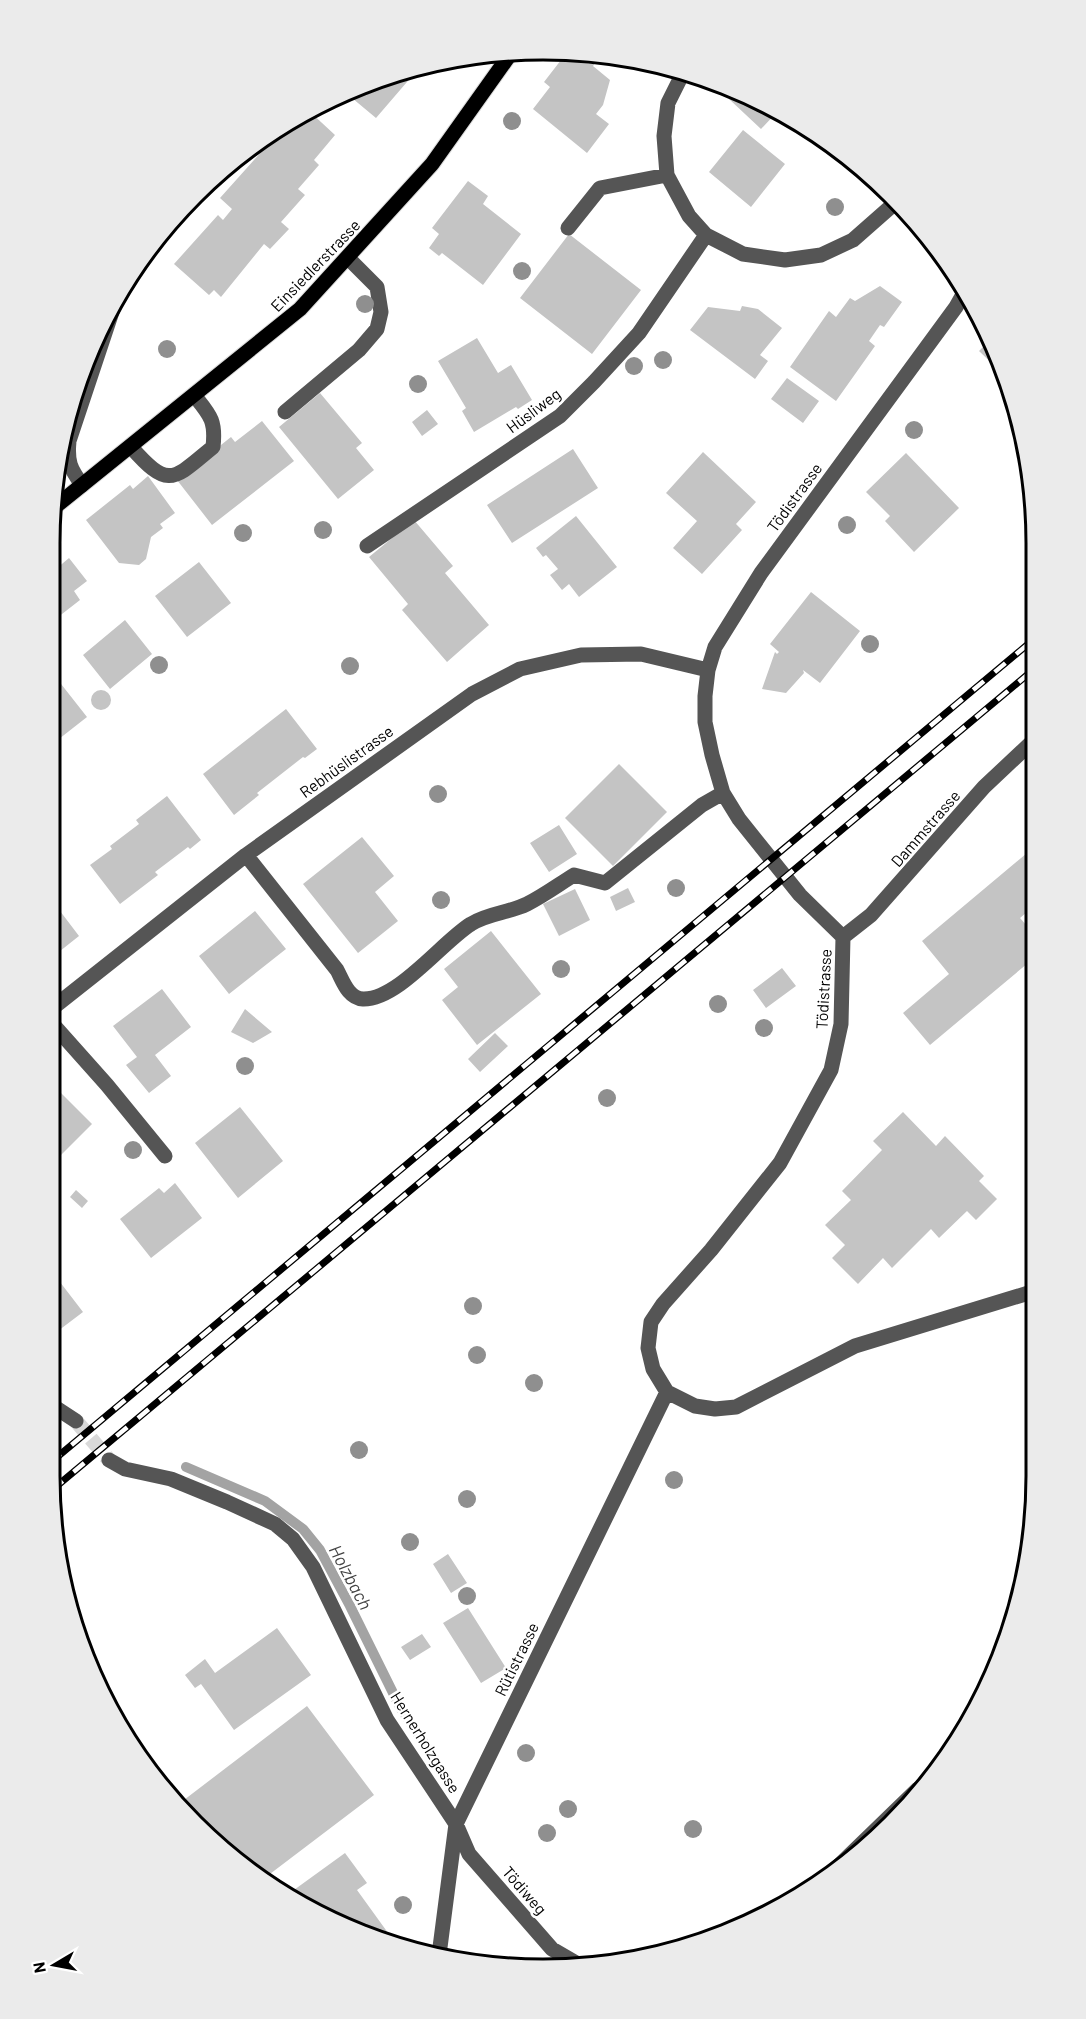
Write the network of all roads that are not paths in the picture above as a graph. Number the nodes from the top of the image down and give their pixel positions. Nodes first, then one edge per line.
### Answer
1 (505, 62) edge
2 (680, 80) edge
3 (667, 175) junction
4 (890, 207) edge
5 (568, 228) dead end
6 (706, 235) junction
7 (348, 258) junction
8 (960, 300) edge
9 (93, 368) edge
10 (194, 395) junction
11 (285, 412) dead end
12 (75, 424) edge
13 (131, 447) junction
14 (68, 455) edge
15 (82, 485) junction
16 (62, 501) edge
17 (367, 546) dead end
18 (708, 670) junction
19 (1026, 748) edge
20 (723, 793) junction
21 (246, 855) junction
22 (843, 937) junction
23 (60, 1002) edge
24 (60, 1032) edge
25 (165, 1156) dead end
26 (1026, 1294) edge
27 (667, 1392) junction
28 (60, 1411) edge
29 (76, 1421) tunnel mouth
30 (109, 1460) tunnel mouth
31 (456, 1824) junction
32 (440, 1948) edge
33 (569, 1958) edge

1 - 7 main road, Einsiedlerstrasse
2 - 3 street
3 - 5 street
3 - 6 street
4 - 6 street
6 - 17 street, Hüsliweg
7 - 10 main road, Einsiedlerstrasse
7 - 11 street
8 - 18 street, Tödistrasse
9 - 12 street
10 - 13 main road, Einsiedlerstrasse
10 - 13 street
13 - 15 main road, Einsiedlerstrasse
14 - 15 street
15 - 16 main road, Einsiedlerstrasse
18 - 20 street, Tödistrasse
18 - 21 street, Rebhüslistrasse
19 - 22 street, Dammstrasse
20 - 21 street
20 - 22 street, Tödistrasse
21 - 23 street, Rebhüslistrasse
22 - 27 street, Tödistrasse
24 - 25 street
26 - 27 street
27 - 31 street, Rütistrasse
28 - 29 street
30 - 31 street, Hernerholzgasse
31 - 32 street, Rütistrasse
31 - 33 street, Tödiweg

